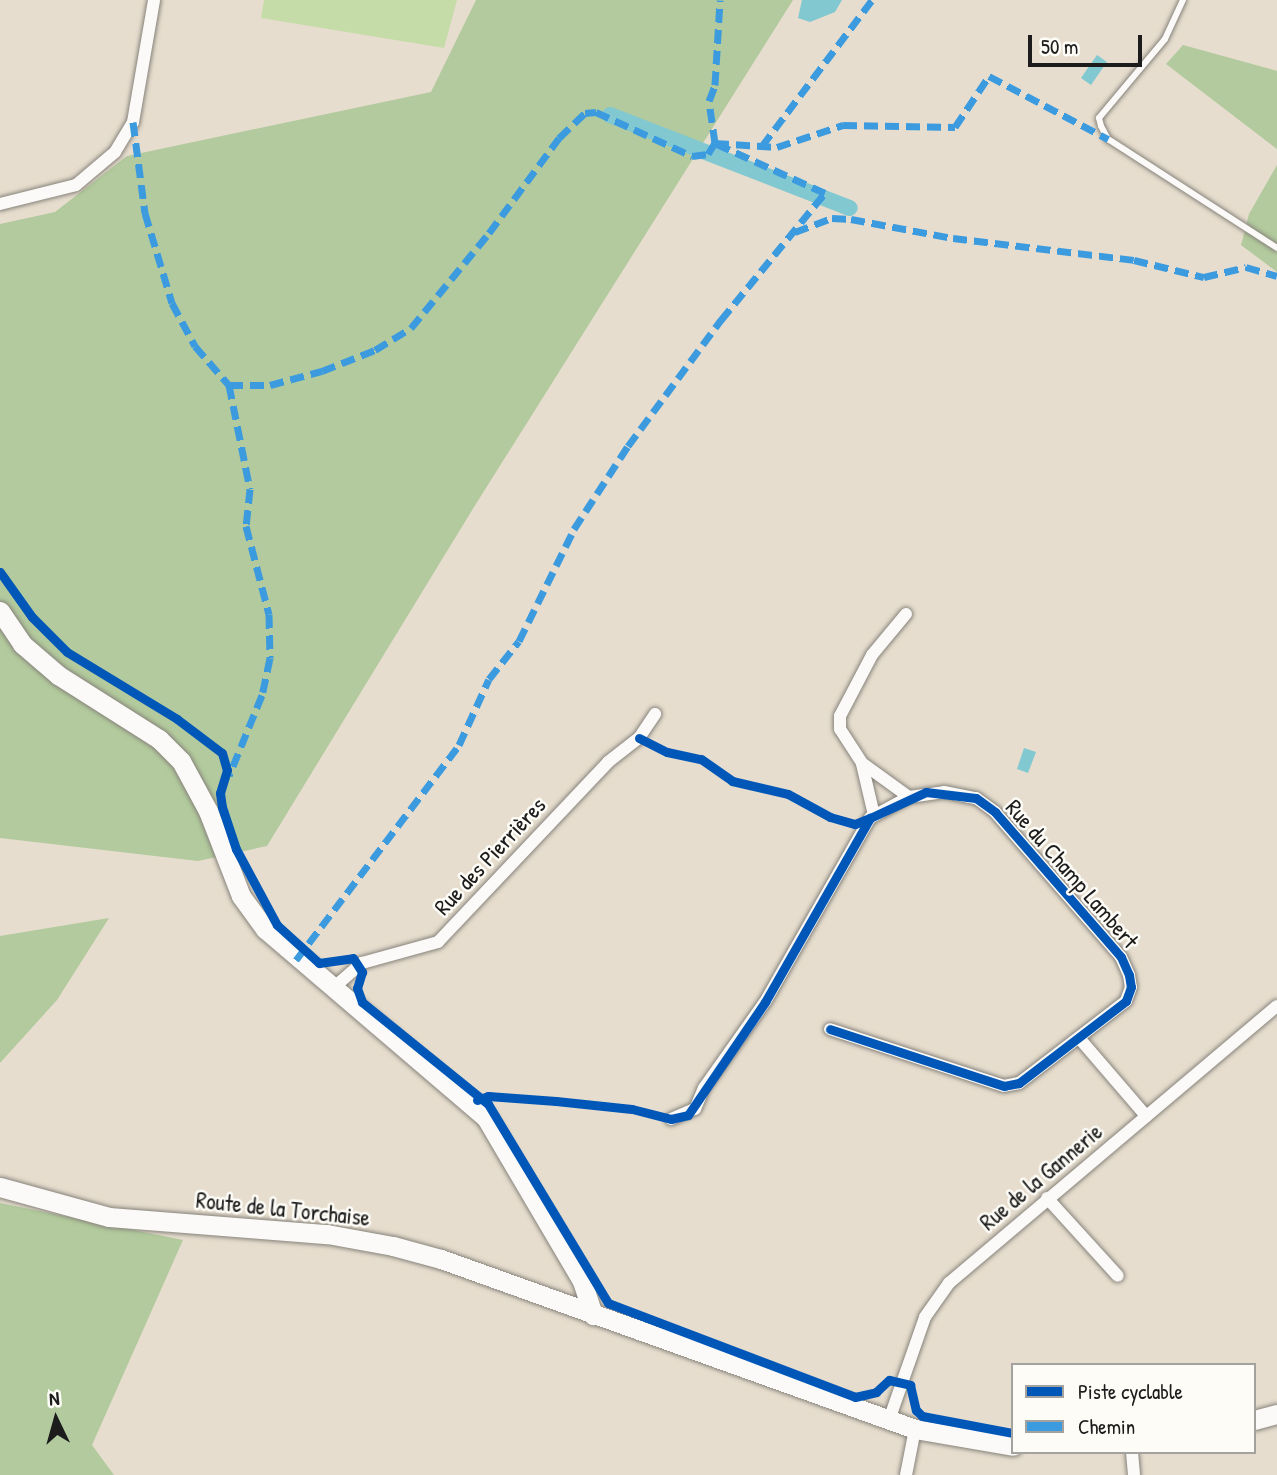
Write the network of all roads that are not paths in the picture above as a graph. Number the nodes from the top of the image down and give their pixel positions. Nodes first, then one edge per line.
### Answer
1 (154, 0) edge
2 (1183, 0) edge
3 (0, 204) edge
4 (1277, 248) edge
5 (0, 611) edge
6 (906, 614) dead end
7 (654, 714) dead end
8 (862, 763) junction
9 (909, 797) junction
10 (874, 815) junction
11 (332, 989) junction
12 (1277, 1006) edge
13 (830, 1029) dead end
14 (1079, 1038) junction
15 (1146, 1116) junction
16 (671, 1119) dead end
17 (0, 1187) edge
18 (1048, 1198) junction
19 (566, 1259) junction
20 (1118, 1276) dead end
21 (561, 1302) junction
22 (593, 1315) junction
23 (1277, 1414) edge
24 (1256, 1419) edge
25 (889, 1420) junction
26 (915, 1429) junction
27 (1011, 1446) edge
28 (1132, 1454) edge
29 (906, 1475) edge
30 (1134, 1475) edge

1 - 3 street
2 - 4 lane
5 - 11 main road
6 - 8 street
7 - 11 street, Rue des Pierrières
8 - 9 street
8 - 10 street
9 - 10 street, Rue du Champ Lambert
9 - 14 street, Rue du Champ Lambert
10 - 16 street, Rue du Champ Lambert
11 - 19 main road
12 - 15 street, Rue de la Gannerie
13 - 14 street, Rue du Champ Lambert
14 - 15 street
15 - 18 street, Rue de la Gannerie
17 - 21 main road, Route de la Torchaise
18 - 20 street
18 - 25 street, Rue de la Gannerie
19 - 21 main road
19 - 22 main road
21 - 22 main road, Route de la Torchaise
22 - 25 main road, Route de la Torchaise
23 - 24 main road
25 - 26 main road, Route de la Torchaise
26 - 27 main road, Route de la Torchaise
26 - 29 street
28 - 30 street

